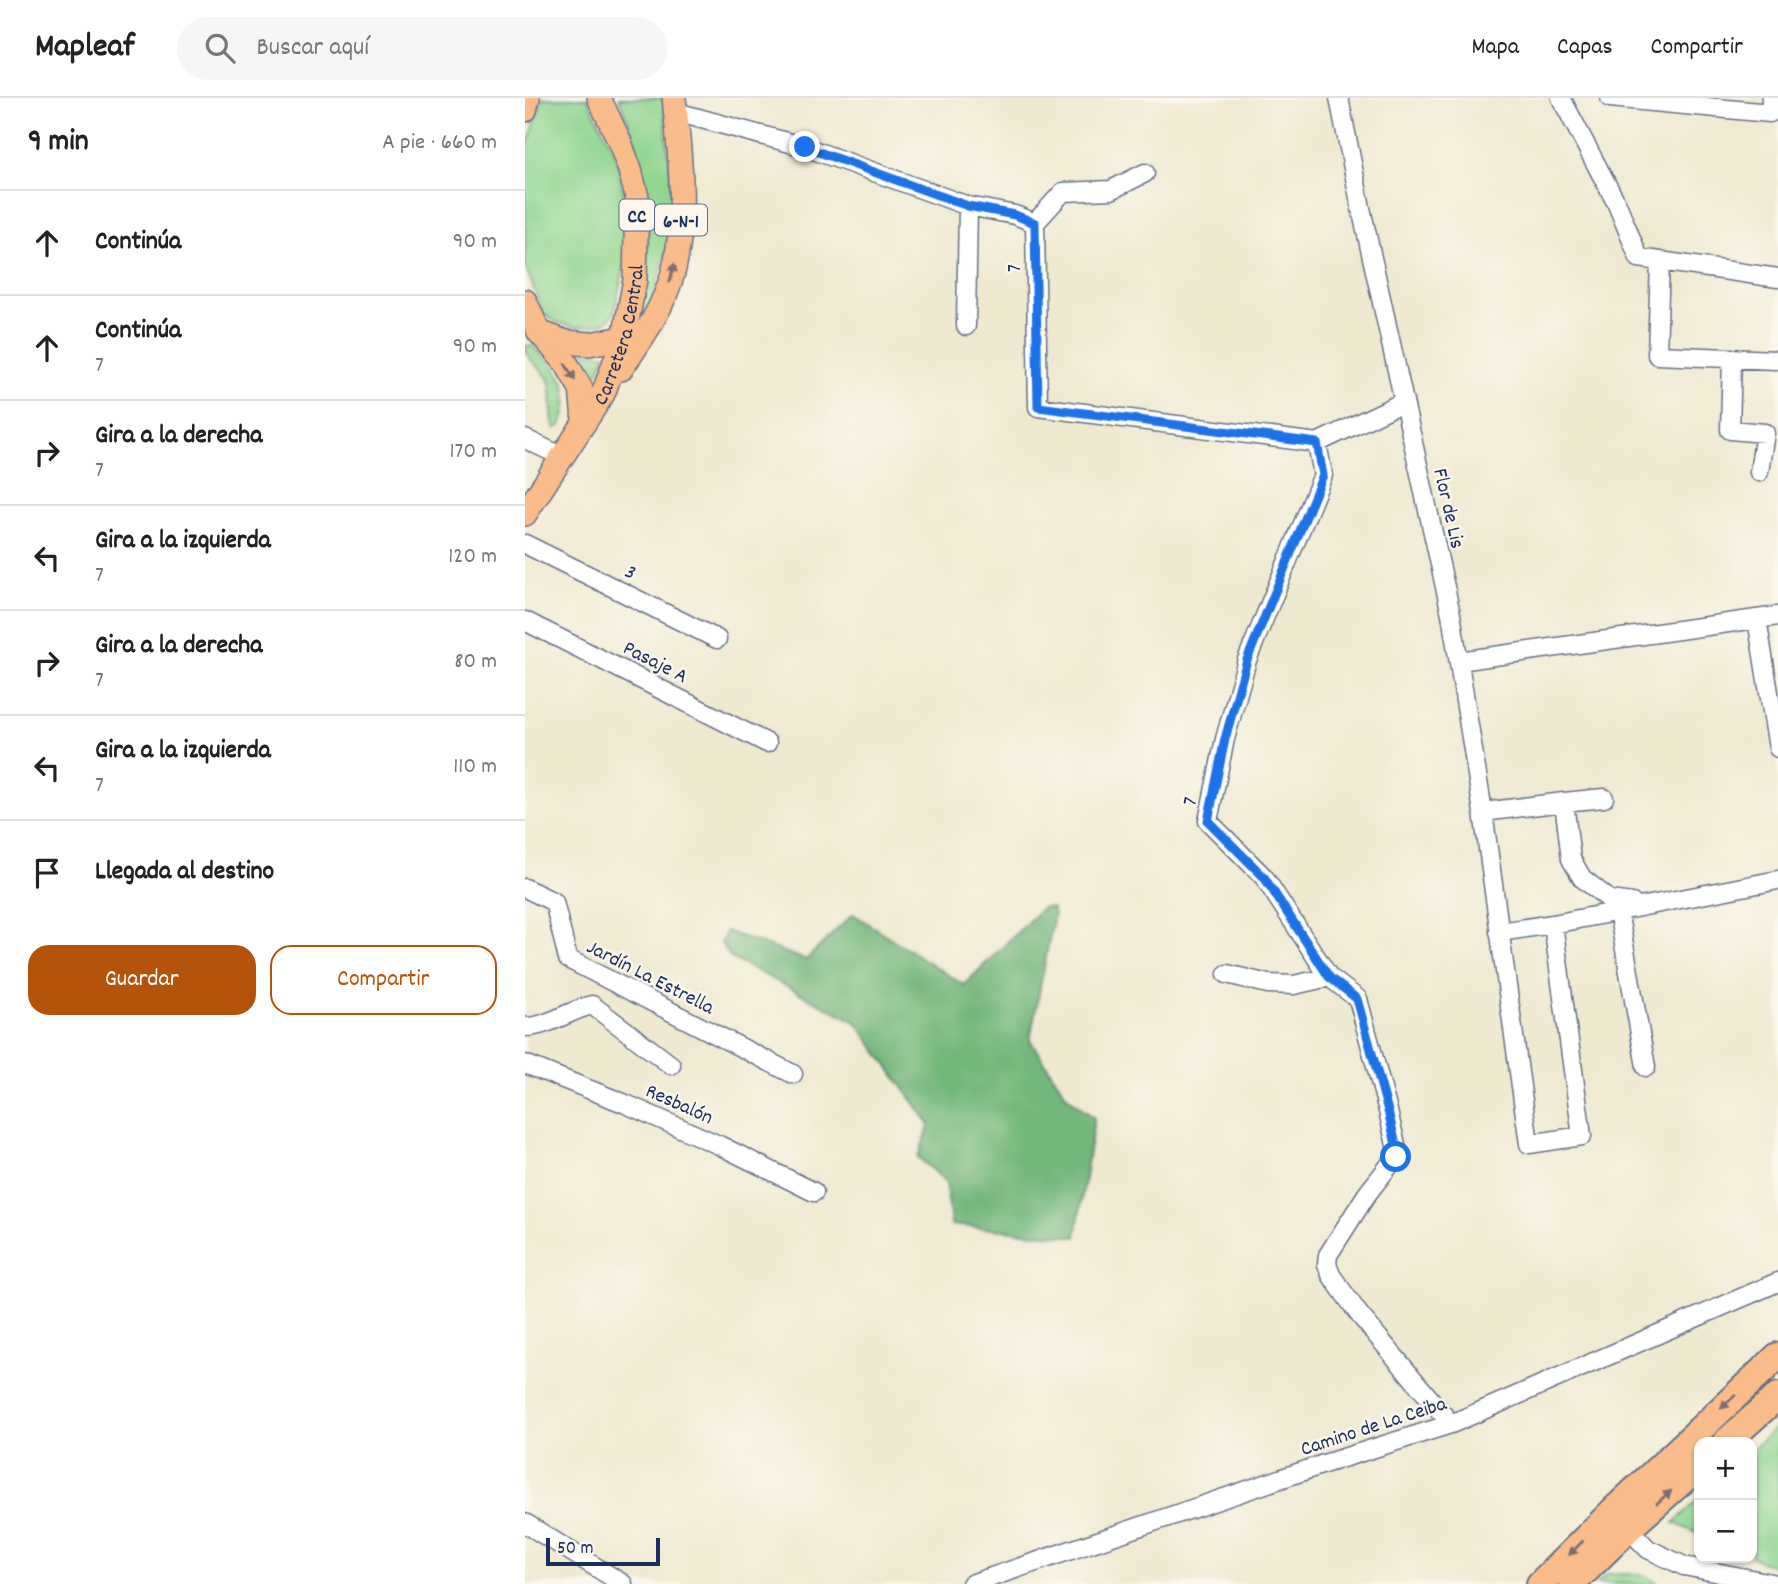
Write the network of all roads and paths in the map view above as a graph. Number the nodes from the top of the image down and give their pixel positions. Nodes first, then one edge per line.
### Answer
1 (528, 98) edge
2 (599, 98) edge
3 (1339, 98) edge
4 (1561, 98) edge
5 (1610, 98) edge
6 (675, 105) edge
7 (1773, 108) edge
8 (525, 110) edge
9 (1145, 173) dead end
10 (968, 206) junction
11 (1035, 223) junction
12 (1660, 261) junction
13 (1778, 278) edge
14 (525, 301) edge
15 (966, 326) dead end
16 (532, 332) edge
17 (634, 336) junction
18 (1733, 358) junction
19 (1776, 360) dead end
20 (1403, 402) junction
21 (584, 420) junction
22 (525, 439) edge
23 (1317, 443) junction
24 (563, 457) junction
25 (1759, 472) dead end
26 (525, 514) edge
27 (525, 544) edge
28 (1778, 616) edge
29 (1756, 618) junction
30 (525, 621) edge
31 (717, 639) dead end
32 (1459, 662) junction
33 (767, 743) dead end
34 (1778, 748) edge
35 (1604, 798) dead end
36 (1564, 802) junction
37 (1483, 812) junction
38 (1778, 880) edge
39 (525, 888) edge
40 (1649, 905) junction
41 (1618, 911) junction
42 (1553, 924) junction
43 (1499, 932) junction
44 (1227, 974) dead end
45 (1329, 977) junction
46 (525, 1027) edge
47 (525, 1064) edge
48 (671, 1065) dead end
49 (1646, 1067) dead end
50 (793, 1074) dead end
51 (814, 1192) dead end
52 (1778, 1282) edge
53 (1778, 1356) edge
54 (1778, 1396) edge
55 (1451, 1424) junction
56 (1732, 1437) edge
57 (1694, 1469) edge
58 (1620, 1520) junction
59 (525, 1523) edge
60 (1684, 1566) junction
61 (623, 1584) edge
62 (971, 1584) edge
63 (1540, 1584) edge
64 (1572, 1584) edge
65 (1694, 1584) edge
66 (1777, 1584) edge

1 - 8 main road
2 - 17 main road, Carretera Central / CC
3 - 20 street, Flor de Lis
4 - 12 street
5 - 7 street
6 - 10 street
17 -> 6 main road, 6-N-1
9 - 11 street
10 - 11 street
10 - 15 street
11 - 23 street, 7
12 - 13 street
12 - 18 street
14 - 16 main road
16 - 17 main road
16 -> 21 main road
17 - 21 main road, Carretera Central
18 - 19 street
18 - 25 street
20 - 23 street
20 - 32 street, Flor de Lis
21 - 24 main road, Carretera Central
22 - 24 street
23 - 45 street, 7
24 - 26 main road, Carretera Central
27 - 31 street, 3
28 - 29 street
29 - 32 street
29 - 34 street
30 - 33 street, Pasaje A
32 - 37 street, Flor de Lis
35 - 36 street
36 - 37 street
36 - 40 street
37 - 43 street, Flor de Lis
38 - 40 street
39 - 50 street, Jardín La Estrella
40 - 41 street
41 - 42 street
41 - 49 street
42 - 43 street
42 - 43 street, Flor de Lis
44 - 45 street
45 - 55 street
46 - 48 street, Resbalón
47 - 51 street, Resbalón
52 - 55 street, Camino de La Ceiba
53 -> 58 highway
54 - 56 highway
55 - 62 street, Camino de La Ceiba
58 -> 57 highway
58 - 60 street
58 -> 63 highway
58 - 64 highway
59 - 61 street
60 - 65 street
60 - 66 street

